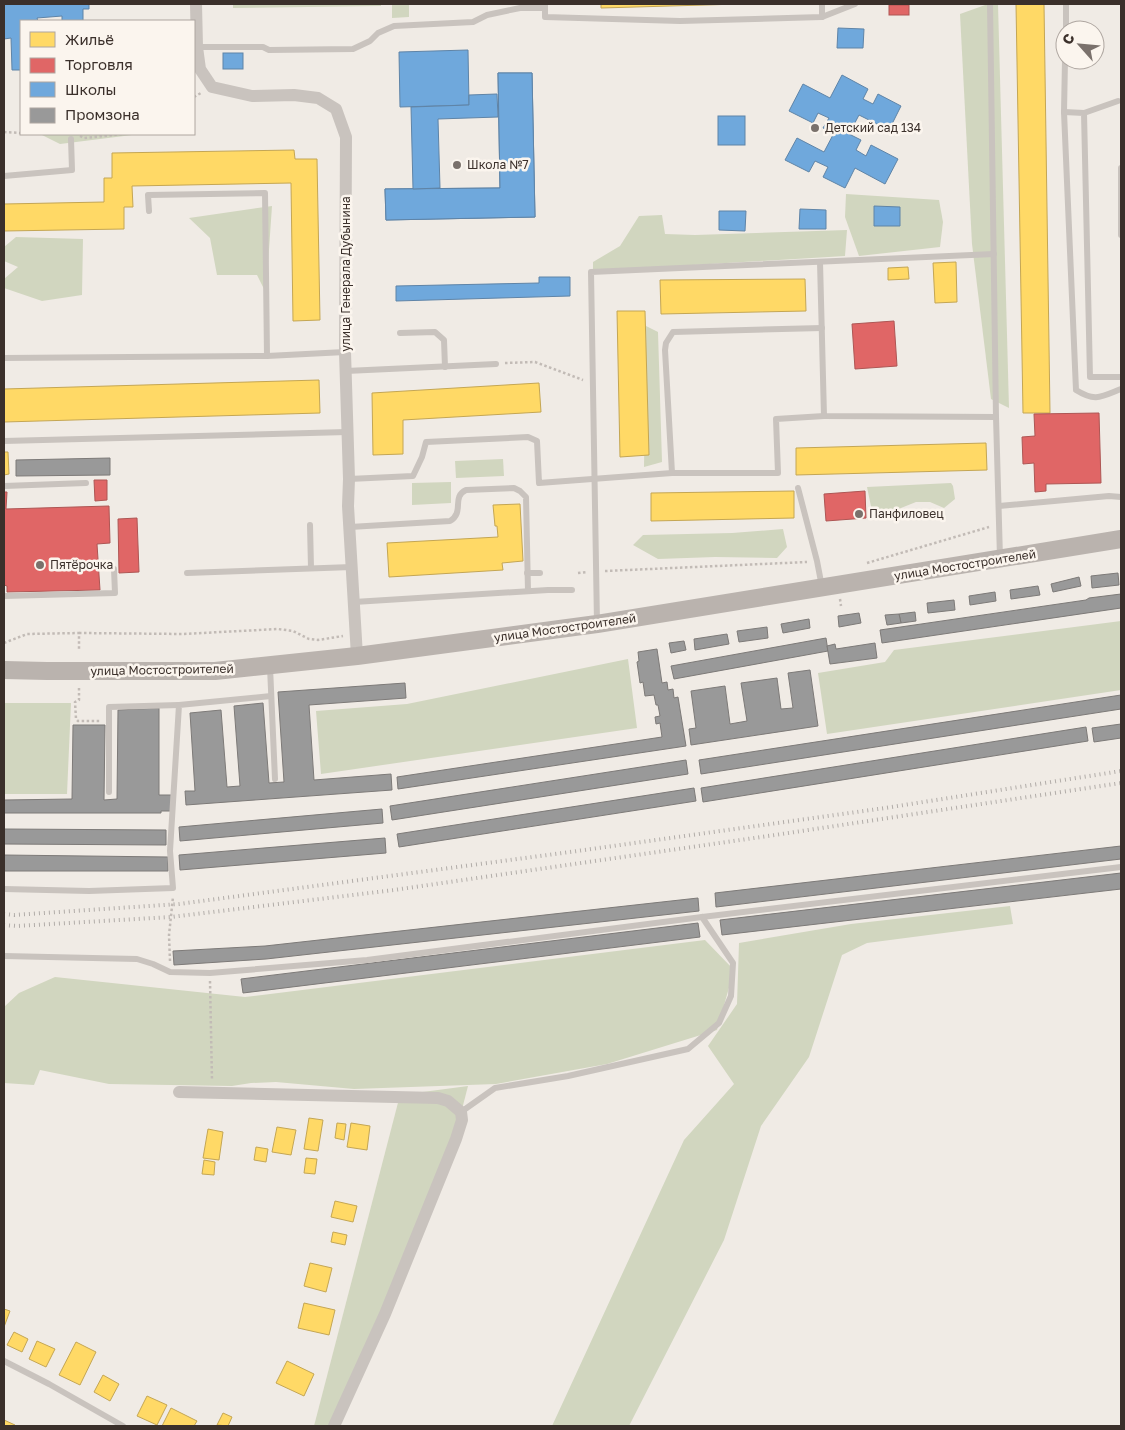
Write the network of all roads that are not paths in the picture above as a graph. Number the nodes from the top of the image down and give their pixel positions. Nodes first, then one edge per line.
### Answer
1 (196, 4) edge
2 (822, 4) edge
3 (855, 4) edge
4 (990, 4) edge
5 (1066, 4) edge
6 (545, 6) edge
7 (822, 18) junction
8 (1066, 20) edge
9 (197, 47) junction
10 (1065, 70) edge
11 (1118, 101) dead end
12 (1064, 112) junction
13 (1084, 113) junction
14 (72, 136) edge
15 (1121, 168) edge
16 (4, 176) edge
17 (1121, 192) edge
18 (149, 211) dead end
19 (1121, 236) edge
20 (994, 254) junction
21 (820, 262) junction
22 (822, 328) junction
23 (400, 333) dead end
24 (345, 352) junction
25 (267, 356) junction
26 (4, 358) edge
27 (496, 364) road end
28 (445, 367) junction
29 (346, 371) junction
30 (1121, 377) edge
31 (1121, 389) edge
32 (824, 416) junction
33 (996, 416) junction
34 (347, 432) junction
35 (4, 441) edge
36 (672, 474) junction
37 (349, 479) junction
38 (594, 479) junction
39 (86, 483) dead end
40 (4, 486) edge
41 (798, 488) dead end
42 (1121, 497) edge
43 (999, 506) junction
44 (310, 525) dead end
45 (350, 527) junction
46 (1121, 539) edge
47 (1000, 559) junction
48 (352, 567) junction
49 (114, 568) dead end
50 (311, 568) junction
51 (187, 573) dead end
52 (527, 573) junction
53 (540, 573) dead end
54 (822, 588) junction
55 (572, 590) dead end
56 (528, 591) junction
57 (4, 596) edge
58 (354, 602) junction
59 (597, 624) junction
60 (357, 656) junction
61 (270, 665) junction
62 (4, 670) edge
63 (271, 696) junction
64 (179, 705) junction
65 (275, 779) dead end
66 (109, 792) dead end
67 (1121, 867) edge
68 (4, 889) edge
69 (702, 917) junction
70 (4, 956) edge
71 (179, 1092) dead end
72 (461, 1112) junction
73 (4, 1361) edge
74 (123, 1426) edge
75 (334, 1426) edge

1 - 9 street, улица Генерала Дубынина
2 - 7 lane
3 - 7 lane
4 - 20 lane
5 - 8 lane
6 - 7 lane
6 - 9 lane
9 - 24 street, улица Генерала Дубынина
10 - 12 lane
11 - 13 lane
12 - 13 lane
12 - 31 lane
13 - 30 lane
14 - 16 lane
15 - 17 lane
17 - 19 lane
18 - 25 lane
20 - 21 lane
20 - 33 lane
21 - 22 lane
21 - 38 lane
22 - 32 lane
22 - 36 lane
23 - 28 lane
24 - 25 lane
24 - 29 street, улица Генерала Дубынина
25 - 26 lane
27 - 28 lane
28 - 29 lane
29 - 34 street, улица Генерала Дубынина
32 - 33 lane
32 - 36 lane
33 - 43 lane
34 - 35 lane
34 - 37 street, улица Генерала Дубынина
36 - 38 lane
37 - 38 lane
37 - 45 street, улица Генерала Дубынина
38 - 59 lane
39 - 40 lane
41 - 54 lane
42 - 43 lane
43 - 47 lane
44 - 50 lane
45 - 48 street, улица Генерала Дубынина
45 - 52 lane
46 - 47 main road, улица Мостостроителей
47 - 54 main road, улица Мостостроителей
48 - 50 lane
48 - 58 street, улица Генерала Дубынина
49 - 57 lane
50 - 51 lane
52 - 53 lane
52 - 56 lane
54 - 59 main road, улица Мостостроителей
55 - 56 lane
56 - 58 lane
58 - 60 street, улица Генерала Дубынина
59 - 60 main road, улица Мостостроителей
60 - 61 main road, улица Мостостроителей
61 - 62 main road, улица Мостостроителей
61 - 63 lane
63 - 64 lane
63 - 65 lane
64 - 66 lane
64 - 68 lane
67 - 69 lane
69 - 70 lane
69 - 72 lane
71 - 72 street
72 - 75 street
73 - 74 lane

